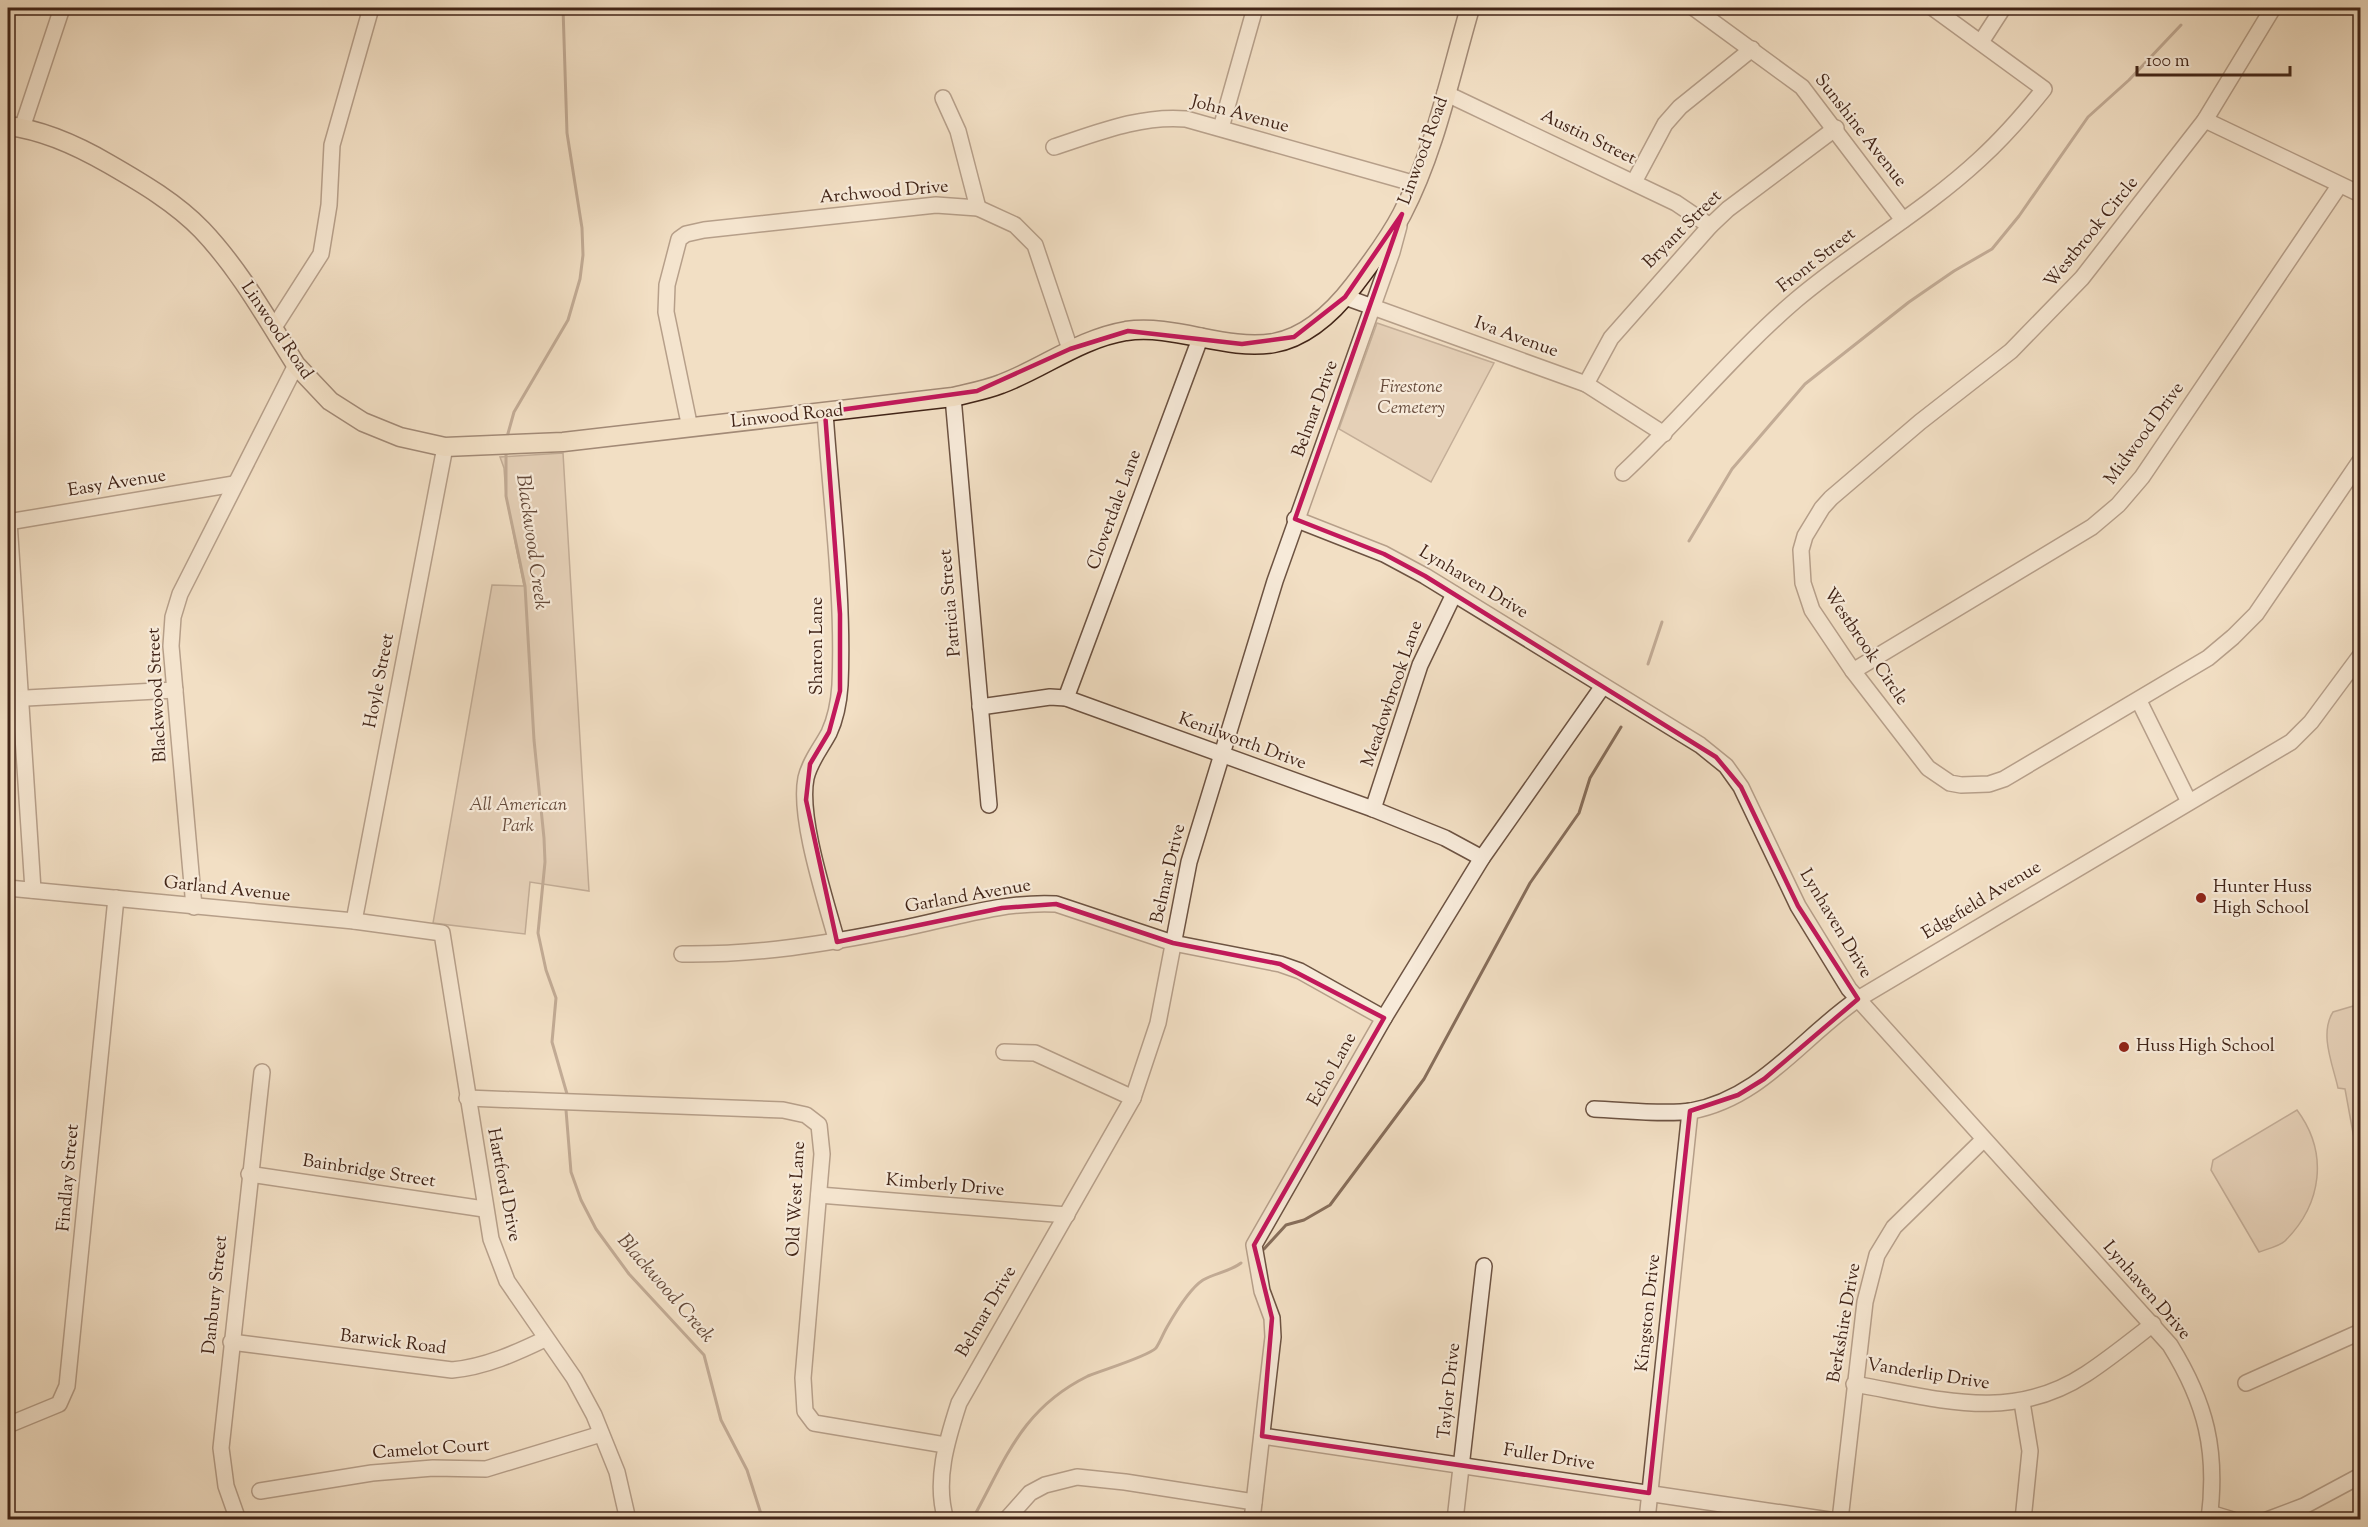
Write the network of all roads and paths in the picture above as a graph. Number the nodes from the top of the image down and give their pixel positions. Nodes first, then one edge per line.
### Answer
1 (62, 8) edge
2 (371, 8) edge
3 (1255, 8) edge
4 (1470, 8) edge
5 (1694, 8) edge
6 (1933, 8) edge
7 (2003, 8) edge
8 (2273, 8) edge
9 (1981, 42) junction
10 (1752, 50) junction
11 (1446, 93) junction
12 (943, 98) dead end
13 (2205, 120) junction
14 (15, 127) edge
15 (1221, 128) junction
16 (1836, 128) junction
17 (1054, 147) dead end
18 (1634, 182) junction
19 (1416, 184) junction
20 (2339, 186) junction
21 (2361, 194) edge
22 (978, 208) junction
23 (1402, 214) junction
24 (1904, 220) junction
25 (1710, 226) junction
26 (1345, 297) junction
27 (1373, 307) junction
28 (273, 328) junction
29 (1200, 336) junction
30 (1070, 349) junction
31 (296, 365) junction
32 (1586, 384) junction
33 (953, 397) junction
34 (825, 412) junction
35 (690, 428) junction
36 (1664, 434) junction
37 (445, 447) junction
38 (2361, 461) edge
39 (1623, 473) dead end
40 (234, 484) junction
41 (1295, 519) junction
42 (8, 522) edge
43 (1454, 594) junction
44 (2361, 656) edge
45 (1853, 671) junction
46 (1603, 686) junction
47 (175, 690) junction
48 (13, 698) edge
49 (1066, 698) junction
50 (2139, 700) junction
51 (980, 707) junction
52 (1222, 756) junction
53 (2189, 802) junction
54 (989, 805) dead end
55 (1373, 809) junction
56 (1482, 858) junction
57 (8, 888) edge
58 (33, 890) junction
59 (116, 898) junction
60 (194, 907) junction
61 (354, 921) junction
62 (442, 933) joint
63 (837, 942) junction
64 (1173, 943) junction
65 (682, 954) dead end
66 (1858, 999) junction
67 (1384, 1018) junction
68 (1004, 1052) dead end
69 (262, 1072) dead end
70 (467, 1098) junction
71 (1133, 1098) junction
72 (1594, 1109) dead end
73 (1690, 1111) junction
74 (1983, 1140) junction
75 (249, 1174) junction
76 (819, 1195) junction
77 (484, 1209) junction
78 (1067, 1215) junction
79 (1484, 1266) dead end
80 (2153, 1324) junction
81 (2361, 1332) edge
82 (545, 1339) junction
83 (231, 1342) junction
84 (2246, 1383) dead end
85 (1854, 1384) junction
86 (2022, 1402) junction
87 (8, 1425) edge
88 (602, 1434) junction
89 (1262, 1436) junction
90 (945, 1445) junction
91 (1461, 1464) junction
92 (2361, 1476) edge
93 (260, 1491) dead end
94 (1649, 1493) junction
95 (1254, 1502) junction
96 (944, 1515) edge
97 (2210, 1516) edge
98 (238, 1520) edge
99 (628, 1520) edge
100 (1006, 1520) edge
101 (1252, 1520) edge
102 (1455, 1520) edge
103 (1647, 1520) edge
104 (1829, 1520) edge
105 (1840, 1520) edge
106 (2023, 1520) edge
107 (2234, 1520) edge
108 (2267, 1520) edge

1 - 14 street
2 - 28 street
3 - 15 street
4 - 11 main road, Linwood Road
5 - 10 street, Sunshine Avenue
6 - 9 street
7 - 9 street
8 - 13 street, Westbrook Circle
9 - 24 street, Front Street
10 - 16 street, Sunshine Avenue
10 - 18 street
11 - 18 street, Austin Street
11 - 19 main road, Linwood Road
12 - 22 street
13 - 20 street
13 - 45 street, Westbrook Circle
14 - 28 main road, Linwood Road
15 - 17 street, John Avenue
15 - 19 street, John Avenue
16 - 24 street, Sunshine Avenue
16 - 25 street, Bryant Street
18 - 25 street, Austin Street
19 - 23 main road, Linwood Road
20 - 21 street
20 - 45 street, Midwood Drive
22 - 30 street, Archwood Drive
22 - 35 street, Archwood Drive
23 - 26 main road, Linwood Road
23 - 27 street, Belmar Drive
24 - 36 street, Front Street
25 - 32 street, Bryant Street
26 - 27 street, Iva Avenue
26 - 29 main road, Linwood Road
27 - 32 street, Iva Avenue
27 - 41 street, Belmar Drive
28 - 31 main road, Linwood Road
29 - 30 main road, Linwood Road
29 - 49 street, Cloverdale Lane
30 - 33 main road, Linwood Road
31 - 37 main road, Linwood Road
31 - 40 street, Blackwood Street
32 - 36 street, Iva Avenue
33 - 34 main road, Linwood Road
33 - 51 street, Patricia Street
34 - 35 main road, Linwood Road
34 - 63 street, Sharon Lane
35 - 37 main road, Linwood Road
36 - 39 street, Front Street
37 - 61 street, Hoyle Street
38 - 50 street, Westbrook Circle
40 - 42 street, Easy Avenue
40 - 47 street, Blackwood Street
41 - 43 street, Lynhaven Drive
41 - 52 street, Belmar Drive
42 - 48 street
43 - 46 street, Lynhaven Drive
43 - 55 street, Meadowbrook Lane
44 - 53 street, Edgefield Avenue
45 - 50 street, Westbrook Circle
46 - 56 street, Echo Lane
46 - 66 street, Lynhaven Drive
47 - 48 street
47 - 60 street, Blackwood Street
48 - 58 street
49 - 51 street, Kenilworth Drive
49 - 52 street, Kenilworth Drive
50 - 53 street
51 - 54 street, Patricia Street
52 - 55 street, Kenilworth Drive
52 - 64 street, Belmar Drive
53 - 66 street, Edgefield Avenue
55 - 56 street, Kenilworth Drive
56 - 67 street, Echo Lane
57 - 58 street, Garland Avenue
58 - 59 street, Garland Avenue
59 - 60 street, Garland Avenue
59 - 87 street, Findlay Street
60 - 61 street, Garland Avenue
61 - 62 street, Garland Avenue
62 - 70 street, Hartford Drive
63 - 64 street, Garland Avenue
63 - 65 street, Garland Avenue
64 - 67 street, Garland Avenue
64 - 71 street, Belmar Drive
66 - 73 street, Edgefield Avenue
66 - 74 street, Lynhaven Drive
67 - 89 street, Echo Lane
68 - 71 street
69 - 75 street, Danbury Street
70 - 76 street, Old West Lane
70 - 77 street, Hartford Drive
71 - 78 street, Belmar Drive
72 - 73 street, Edgefield Avenue
73 - 94 street, Kingston Drive
74 - 80 street, Lynhaven Drive
74 - 85 street, Berkshire Drive
75 - 77 street, Bainbridge Street
75 - 83 street, Danbury Street
76 - 78 street, Kimberly Drive
76 - 90 street, Old West Lane
77 - 82 street, Hartford Drive
78 - 90 street, Belmar Drive
79 - 91 street, Taylor Drive
80 - 86 street, Vanderlip Drive
80 - 97 street, Lynhaven Drive
81 - 84 street
82 - 83 street, Barwick Road
82 - 88 street, Hartford Drive
83 - 98 street, Danbury Street
85 - 86 street, Vanderlip Drive
85 - 105 street, Berkshire Drive
86 - 106 street
88 - 93 street, Camelot Court
88 - 99 street, Hartford Drive
89 - 91 street, Fuller Drive
89 - 95 street, Echo Lane
90 - 96 street, Belmar Drive
91 - 94 street, Fuller Drive
91 - 102 street, Taylor Drive
92 - 108 street
94 - 103 street, Kingston Drive
94 - 104 street, Fuller Drive
95 - 100 street
95 - 101 street, Echo Lane
97 - 107 street

